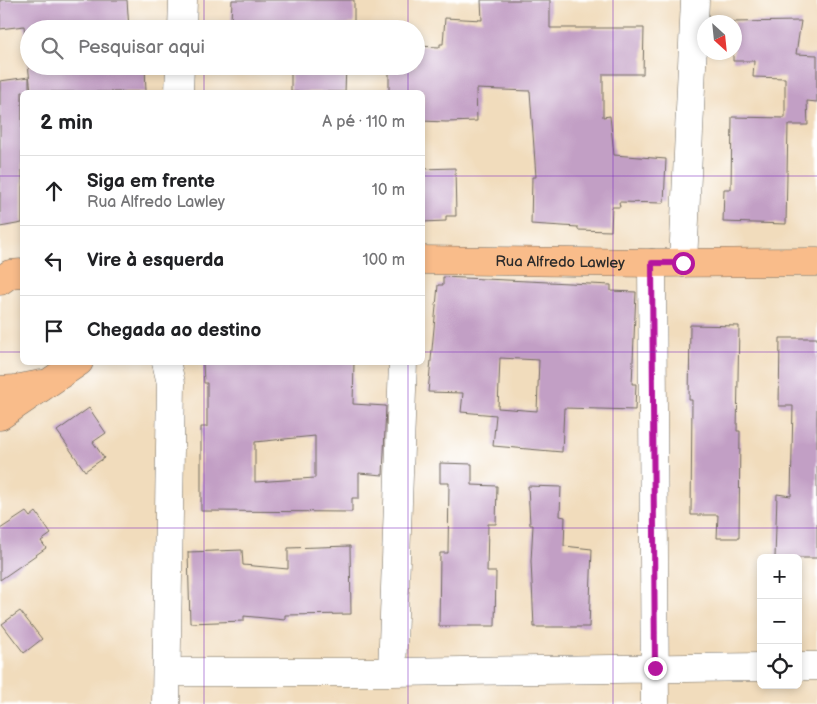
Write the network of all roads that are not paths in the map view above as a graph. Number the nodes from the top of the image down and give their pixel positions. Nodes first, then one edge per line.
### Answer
1 (183, 0) edge
2 (695, 0) edge
3 (182, 20) edge
4 (180, 75) edge
5 (179, 90) edge
6 (425, 260) edge
7 (817, 262) edge
8 (652, 263) junction
9 (683, 263) junction
10 (74, 365) edge
11 (167, 365) edge
12 (403, 365) edge
13 (48, 382) junction
14 (0, 390) edge
15 (0, 416) edge
16 (802, 666) edge
17 (817, 666) edge
18 (757, 667) edge
19 (655, 668) junction
20 (167, 672) junction
21 (392, 672) junction
22 (166, 704) edge
23 (655, 704) edge

1 - 3 street
2 - 9 street
4 - 5 street
6 - 8 main road, Rua Alfredo Lawley
7 - 9 main road, Rua Alfredo Lawley
8 - 9 main road, Rua Alfredo Lawley
8 - 19 street
10 - 13 main road
11 - 20 street
12 - 21 street
13 - 14 main road
13 - 15 main road
16 - 17 street
18 - 19 street
19 - 21 street
19 - 23 street
20 - 21 street
20 - 22 street

